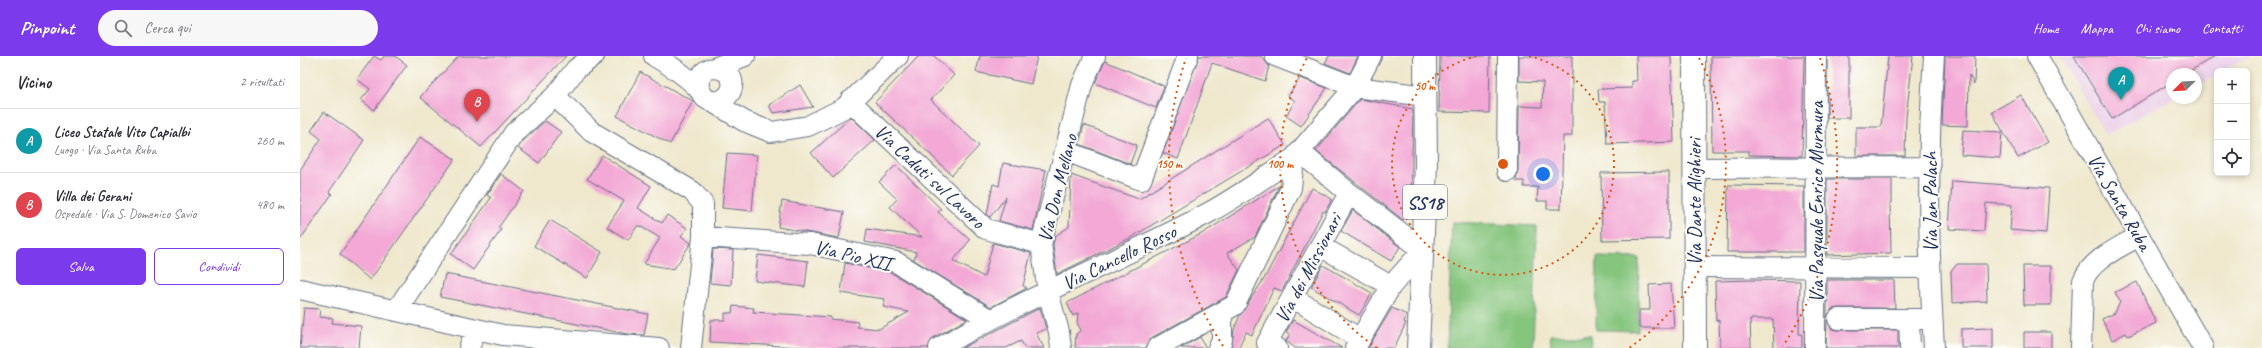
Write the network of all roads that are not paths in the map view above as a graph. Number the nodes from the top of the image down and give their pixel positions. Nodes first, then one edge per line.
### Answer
1 (594, 56) edge
2 (654, 56) edge
3 (744, 56) edge
4 (898, 56) edge
5 (1080, 56) edge
6 (1095, 56) edge
7 (1188, 56) edge
8 (1276, 56) edge
9 (1371, 56) edge
10 (1426, 56) edge
11 (1508, 56) edge
12 (1694, 56) edge
13 (1816, 56) edge
14 (1934, 56) edge
15 (2027, 56) edge
16 (2036, 56) edge
17 (707, 83) junction
18 (1082, 85) junction
19 (2054, 86) junction
20 (1355, 87) junction
21 (731, 88) junction
22 (555, 96) junction
23 (1426, 96) junction
24 (850, 101) junction
25 (744, 121) junction
26 (1066, 151) junction
27 (1297, 155) junction
28 (1930, 167) junction
29 (1694, 168) junction
30 (1816, 168) junction
31 (1507, 171) dead end
32 (1349, 193) junction
33 (2139, 236) junction
34 (703, 237) junction
35 (1041, 244) junction
36 (1320, 246) junction
37 (1423, 250) junction
38 (1694, 268) junction
39 (1816, 268) junction
40 (1930, 268) junction
41 (1391, 286) junction
42 (300, 289) edge
43 (1048, 292) junction
44 (1292, 297) junction
45 (396, 311) junction
46 (1222, 312) junction
47 (989, 319) junction
48 (1838, 319) dead end
49 (1909, 319) junction
50 (1932, 319) junction
51 (476, 329) junction
52 (1358, 343) edge
53 (1272, 346) edge
54 (469, 348) edge
55 (659, 348) edge
56 (692, 348) edge
57 (939, 348) edge
58 (1061, 348) edge
59 (1157, 348) edge
60 (1218, 348) edge
61 (1418, 348) edge
62 (1695, 348) edge
63 (1815, 348) edge
64 (1910, 348) edge
65 (1934, 348) edge
66 (2081, 348) edge
67 (2203, 348) edge

1 - 22 street
2 - 17 street
3 - 17 street
3 - 21 street
4 - 24 street
5 - 18 street
6 - 18 street
7 - 26 street
8 - 20 street
9 - 20 street
10 - 23 main road, SS18
11 - 31 street
12 - 29 main road, Via Dante Alighieri
13 - 30 street, Via Pasquale Enrico Murmura
14 - 28 street, Via Jan Palach
15 - 19 street
16 - 19 street, Via Santa Ruba
17 - 21 street
17 - 21 street
17 - 25 street
18 - 26 street, Via Don Mellano
19 - 33 street, Via Santa Ruba
20 - 23 street
20 - 27 street, Via Cancello Rosso
21 - 25 street
22 - 34 street
22 - 45 street
23 - 37 main road, SS18
24 - 25 street
24 - 35 street, Via Caduti sul Lavoro
26 - 35 street, Via Don Mellano
27 - 32 street
27 - 43 street, Via Cancello Rosso
27 - 46 street
28 - 30 street
28 - 40 street, Via Jan Palach
29 - 30 street
29 - 38 main road, Via Dante Alighieri
30 - 39 street, Via Pasquale Enrico Murmura
32 - 36 street, Via dei Missionari
32 - 37 street
33 - 66 street
33 - 67 street, Via Santa Ruba
34 - 47 street, Via Pio XII
34 - 56 street
35 - 43 street, Via Don Mellano
36 - 41 street
36 - 44 street, Via dei Missionari
37 - 41 street
37 - 61 main road, SS18
38 - 39 street
38 - 62 main road, Via Dante Alighieri
39 - 40 street
39 - 63 street, Via Pasquale Enrico Murmura
40 - 50 street, Via Jan Palach
41 - 52 street
42 - 45 street
43 - 47 street, Via Cancello Rosso
43 - 58 street, Via Don Mellano
44 - 52 street
44 - 53 street, Via dei Missionari
45 - 51 street
46 - 59 street
46 - 60 street
47 - 57 street, Via Cancello Rosso
48 - 49 street
49 - 50 street
49 - 64 street
50 - 65 street, Via Jan Palach
51 - 54 street
51 - 55 street

